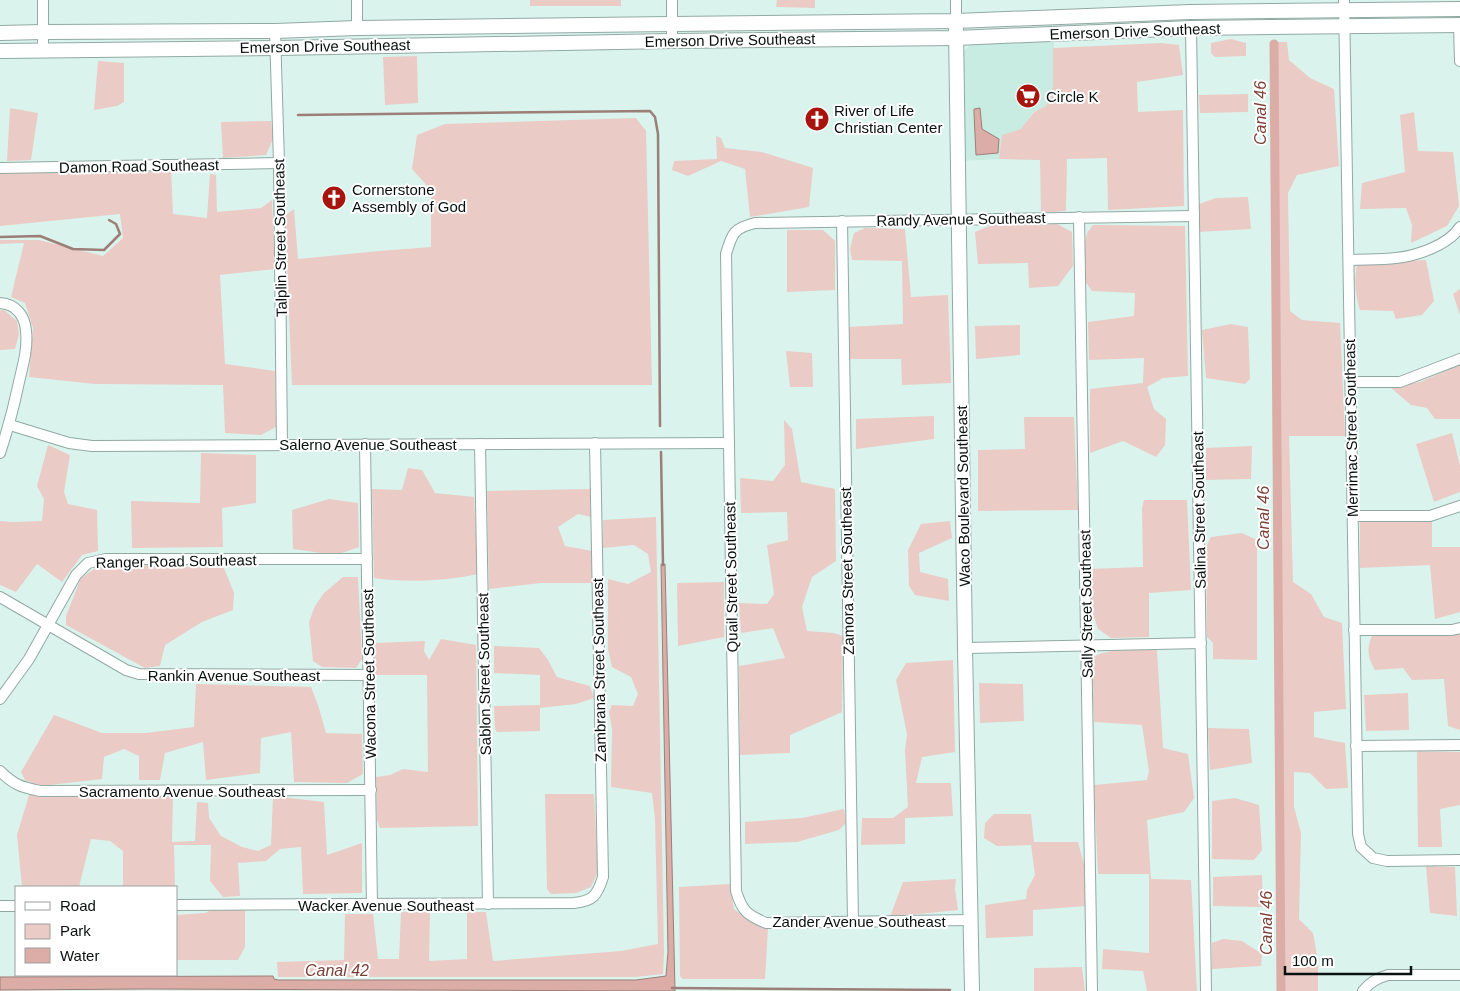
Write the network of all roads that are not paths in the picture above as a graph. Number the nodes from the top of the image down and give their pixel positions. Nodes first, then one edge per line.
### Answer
1 (43, 0) edge
2 (357, 0) edge
3 (672, 0) edge
4 (956, 0) edge
5 (1344, 5) edge
6 (1460, 9) edge
7 (956, 22) junction
8 (672, 24) junction
9 (1460, 25) edge
10 (1344, 26) junction
11 (357, 28) junction
12 (1191, 28) junction
13 (275, 31) junction
14 (43, 32) junction
15 (0, 34) edge
16 (956, 38) junction
17 (672, 40) junction
18 (276, 48) junction
19 (43, 50) junction
20 (0, 51) edge
21 (1460, 60) edge
22 (279, 163) junction
23 (0, 168) edge
24 (1194, 216) junction
25 (1079, 217) junction
26 (958, 220) junction
27 (842, 221) junction
28 (1460, 227) edge
29 (731, 235) joint
30 (1349, 260) junction
31 (0, 303) edge
32 (1460, 359) edge
33 (1351, 382) junction
34 (10, 425) junction
35 (595, 443) junction
36 (729, 443) junction
37 (365, 444) junction
38 (480, 444) junction
39 (282, 445) junction
40 (0, 453) edge
41 (1460, 506) edge
42 (1353, 516) junction
43 (367, 559) junction
44 (0, 598) edge
45 (48, 624) junction
46 (1460, 628) edge
47 (1354, 630) junction
48 (1201, 643) junction
49 (1087, 645) junction
50 (965, 648) junction
51 (368, 675) junction
52 (0, 699) edge
53 (1460, 745) edge
54 (1356, 746) junction
55 (0, 771) edge
56 (370, 790) junction
57 (1460, 860) edge
58 (594, 896) joint
59 (488, 904) junction
60 (178, 905) edge
61 (372, 905) junction
62 (0, 906) edge
63 (15, 906) edge
64 (749, 916) joint
65 (970, 920) junction
66 (852, 922) junction
67 (1460, 974) edge
68 (1366, 987) edge
69 (972, 991) edge
70 (1092, 991) edge
71 (1206, 991) edge

1 - 14 street
2 - 11 street
3 - 8 street
4 - 7 street, Waco Boulevard Southeast
5 - 6 street, Emerson Drive Southeast
5 - 7 street, Emerson Drive Southeast
5 - 10 street, Merrimac Street Southeast
7 - 8 street, Emerson Drive Southeast
7 - 16 street, Waco Boulevard Southeast
8 - 11 street, Emerson Drive Southeast
8 - 17 street
9 - 10 street, Emerson Drive Southeast
9 - 21 street
10 - 12 street, Emerson Drive Southeast
10 - 30 street, Merrimac Street Southeast
11 - 13 street, Emerson Drive Southeast
12 - 16 street, Emerson Drive Southeast
12 - 24 street, Salina Street Southeast
13 - 14 street, Emerson Drive Southeast
13 - 18 street, Talplin Street Southeast
14 - 15 street, Emerson Drive Southeast
14 - 19 street
16 - 17 street, Emerson Drive Southeast
16 - 26 street, Waco Boulevard Southeast
17 - 18 street, Emerson Drive Southeast
18 - 19 street, Emerson Drive Southeast
18 - 22 street, Talplin Street Southeast
19 - 20 street, Emerson Drive Southeast
22 - 23 street, Damon Road Southeast
22 - 39 street, Talplin Street Southeast
24 - 25 street, Randy Avenue Southeast
24 - 48 street, Salina Street Southeast
25 - 26 street, Randy Avenue Southeast
25 - 49 street, Sally Street Southeast
26 - 27 street, Randy Avenue Southeast
26 - 50 street, Waco Boulevard Southeast
27 - 29 street, Randy Avenue Southeast
27 - 66 street, Zamora Street Southeast
28 - 30 street
29 - 36 street, Quail Street Southeast
30 - 33 street, Merrimac Street Southeast
31 - 34 street
32 - 33 street
33 - 42 street, Merrimac Street Southeast
34 - 39 street, Salerno Avenue Southeast
34 - 40 street
35 - 36 street, Salerno Avenue Southeast
35 - 38 street, Salerno Avenue Southeast
35 - 58 street, Zambrana Street Southeast
36 - 64 street, Quail Street Southeast
37 - 38 street, Salerno Avenue Southeast
37 - 39 street, Salerno Avenue Southeast
37 - 43 street, Wacona Street Southeast
38 - 59 street, Sablon Street Southeast
41 - 42 street
42 - 47 street, Merrimac Street Southeast
43 - 45 street, Ranger Road Southeast
43 - 51 street, Wacona Street Southeast
44 - 45 street, Rankin Avenue Southeast
45 - 51 street, Rankin Avenue Southeast
45 - 52 street, Ranger Road Southeast
46 - 47 street
47 - 54 street, Merrimac Street Southeast
48 - 49 street
48 - 71 street, Salina Street Southeast
49 - 50 street
49 - 70 street, Sally Street Southeast
50 - 65 street, Waco Boulevard Southeast
51 - 56 street, Wacona Street Southeast
53 - 54 street
54 - 57 street, Merrimac Street Southeast
55 - 56 street, Sacramento Avenue Southeast
56 - 61 street, Wacona Street Southeast
58 - 59 street, Wacker Avenue Southeast
59 - 61 street, Wacker Avenue Southeast
60 - 61 street, Wacker Avenue Southeast
62 - 63 street
64 - 66 street, Zander Avenue Southeast
65 - 66 street, Zander Avenue Southeast
65 - 69 street, Waco Boulevard Southeast
67 - 68 street

